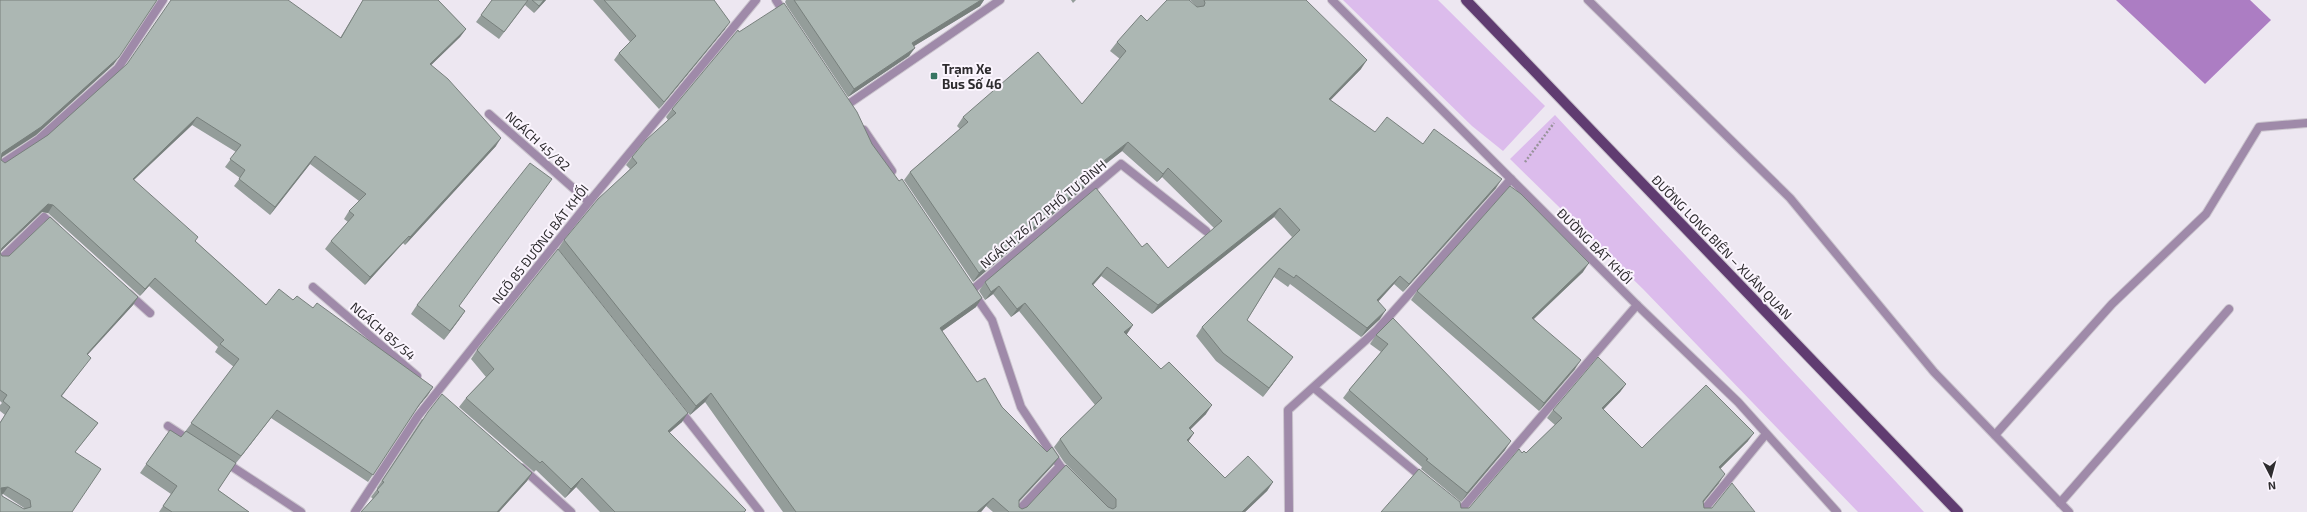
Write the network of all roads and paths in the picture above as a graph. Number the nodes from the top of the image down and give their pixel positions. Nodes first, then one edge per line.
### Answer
1 (163, 0) edge
2 (756, 0) edge
3 (776, 0) edge
4 (1000, 0) edge
5 (1332, 0) edge
6 (1466, 0) edge
7 (1588, 0) edge
8 (789, 20) edge
9 (1568, 105) junction
10 (847, 106) edge
11 (489, 114) dead end
12 (2307, 123) edge
13 (861, 125) edge
14 (0, 165) edge
15 (896, 178) edge
16 (1512, 179) junction
17 (589, 202) junction
18 (1206, 231) dead end
19 (62, 233) edge
20 (0, 260) edge
21 (121, 286) edge
22 (313, 287) dead end
23 (1637, 305) junction
24 (2229, 309) dead end
25 (150, 313) dead end
26 (1314, 388) junction
27 (434, 391) junction
28 (671, 400) edge
29 (168, 426) dead end
30 (1766, 434) junction
31 (1995, 435) junction
32 (201, 447) edge
33 (215, 456) edge
34 (513, 460) edge
35 (1060, 466) junction
36 (1075, 482) edge
37 (1430, 484) edge
38 (2060, 503) junction
39 (1458, 508) edge
40 (301, 512) edge
41 (355, 512) edge
42 (571, 512) edge
43 (760, 512) edge
44 (1017, 512) edge
45 (1289, 512) edge
46 (1702, 512) edge
47 (1837, 512) edge
48 (1958, 512) edge
49 (2069, 512) edge

1 - 14 street
2 - 17 street, NGÕ 85 ĐƯỜNG BÁT KHỐI
3 - 8 street
4 - 10 street
5 - 16 street, ĐƯỜNG BÁT KHỐI
6 - 9 main road, ĐƯỜNG LONG BIÊN – XUÂN QUAN
7 - 31 street
9 - 16 path
9 - 48 main road, ĐƯỜNG LONG BIÊN – XUÂN QUAN
11 - 17 street, NGÁCH 45/82
12 - 31 street
13 - 15 street
16 - 23 street, ĐƯỜNG BÁT KHỐI
16 - 26 street
17 - 27 street, NGÕ 85 ĐƯỜNG BÁT KHỐI
18 - 35 street, NGÁCH 26/72 PHỐ TƯ ĐÌNH
19 - 20 street
21 - 25 street
22 - 27 street, NGÁCH 85/54
23 - 30 street, ĐƯỜNG BÁT KHỐI
23 - 39 street
24 - 38 street
26 - 37 street
26 - 45 street
27 - 41 street, NGÕ 85 ĐƯỜNG BÁT KHỐI
28 - 43 street
29 - 32 street
30 - 46 street
30 - 47 street, ĐƯỜNG BÁT KHỐI
31 - 38 street
33 - 40 street
34 - 42 street
35 - 36 street
35 - 44 street
38 - 49 street

